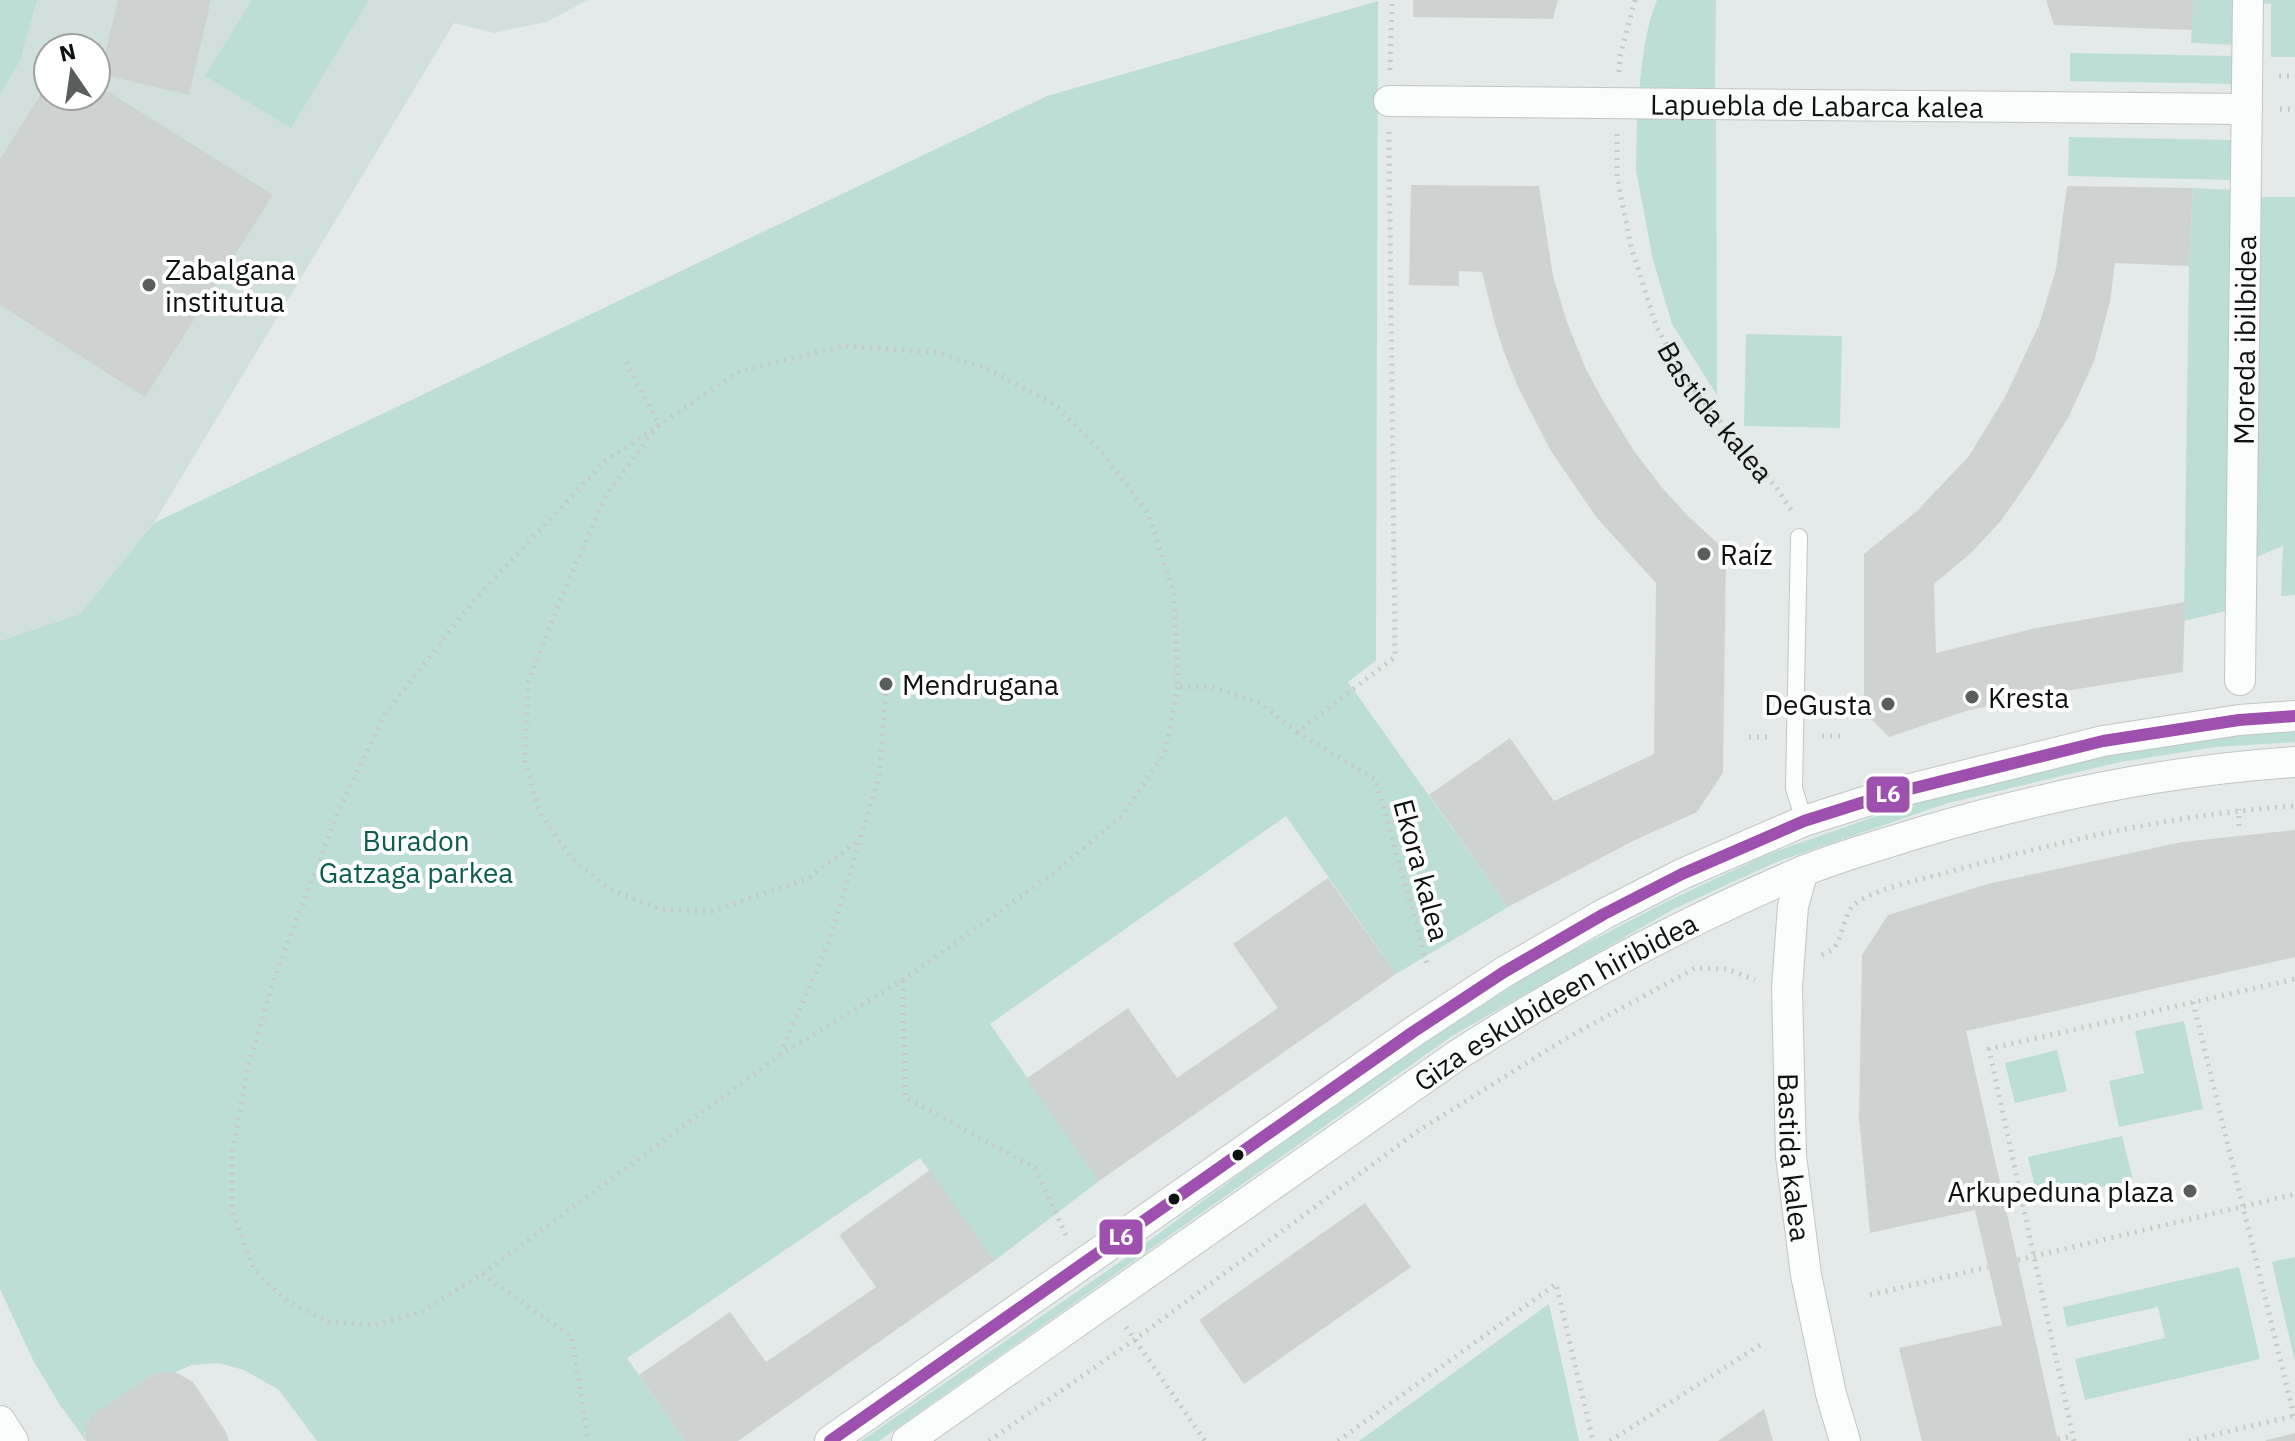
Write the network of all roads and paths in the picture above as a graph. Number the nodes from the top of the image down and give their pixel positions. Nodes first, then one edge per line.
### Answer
1 (1392, 0) edge
2 (1635, 0) edge
3 (2248, 0) edge
4 (1389, 101) junction
5 (1618, 103) junction
6 (2247, 109) junction
7 (626, 362) dead end
8 (659, 424) junction
9 (1799, 537) joint
10 (2240, 680) dead end
11 (1178, 687) junction
12 (886, 692) dead end
13 (2295, 716) edge
14 (1297, 732) junction
15 (2295, 762) edge
16 (2295, 806) edge
17 (1804, 821) junction
18 (859, 840) junction
19 (1803, 871) junction
20 (1428, 967) dead end
21 (1788, 974) junction
22 (2295, 979) edge
23 (903, 980) junction
24 (2193, 1002) junction
25 (780, 1055) junction
26 (2295, 1194) edge
27 (2243, 1207) junction
28 (1065, 1234) dead end
29 (2034, 1256) junction
30 (2018, 1260) dead end
31 (1988, 1267) dead end
32 (482, 1274) junction
33 (1870, 1295) dead end
34 (1134, 1340) junction
35 (1760, 1345) dead end
36 (2294, 1416) edge
37 (0, 1421) edge
38 (2073, 1438) edge
39 (2058, 1439) edge
40 (13, 1441) edge
41 (588, 1441) edge
42 (830, 1441) edge
43 (907, 1441) edge
44 (989, 1441) edge
45 (1205, 1441) edge
46 (1338, 1441) edge
47 (1593, 1441) edge
48 (1610, 1441) edge
49 (1845, 1441) edge
50 (2189, 1441) edge

1 - 4 path
2 - 5 path, Bastida kalea
3 - 6 street, Moreda ibilbidea
4 - 5 street, Lapuebla de Labarca kalea
4 - 14 path
5 - 6 street, Lapuebla de Labarca kalea
5 - 9 path, Bastida kalea
6 - 10 street, Moreda ibilbidea
7 - 8 path
8 - 11 path
8 - 18 path
8 - 32 path
9 - 17 lane
11 - 14 path, Ekora kalea
11 - 23 path
12 - 18 path
13 - 17 street, Giza eskubideen hiribidea
14 - 20 path, Ekora kalea
15 - 19 street, Giza eskubideen hiribidea
16 - 21 path
17 - 42 street, Giza eskubideen hiribidea
18 - 25 path
19 - 21 street, Bastida kalea
19 - 43 street, Giza eskubideen hiribidea
21 - 34 path
21 - 49 street, Bastida kalea
22 - 24 path
23 - 25 path
23 - 28 path
24 - 27 path
24 - 29 path
25 - 32 path
26 - 27 path
27 - 29 path
27 - 36 path
29 - 30 path
29 - 38 path
31 - 33 path
32 - 41 path
34 - 44 path
34 - 45 path
35 - 48 path
36 - 50 path
37 - 40 street
38 - 39 path
46 - 47 path

